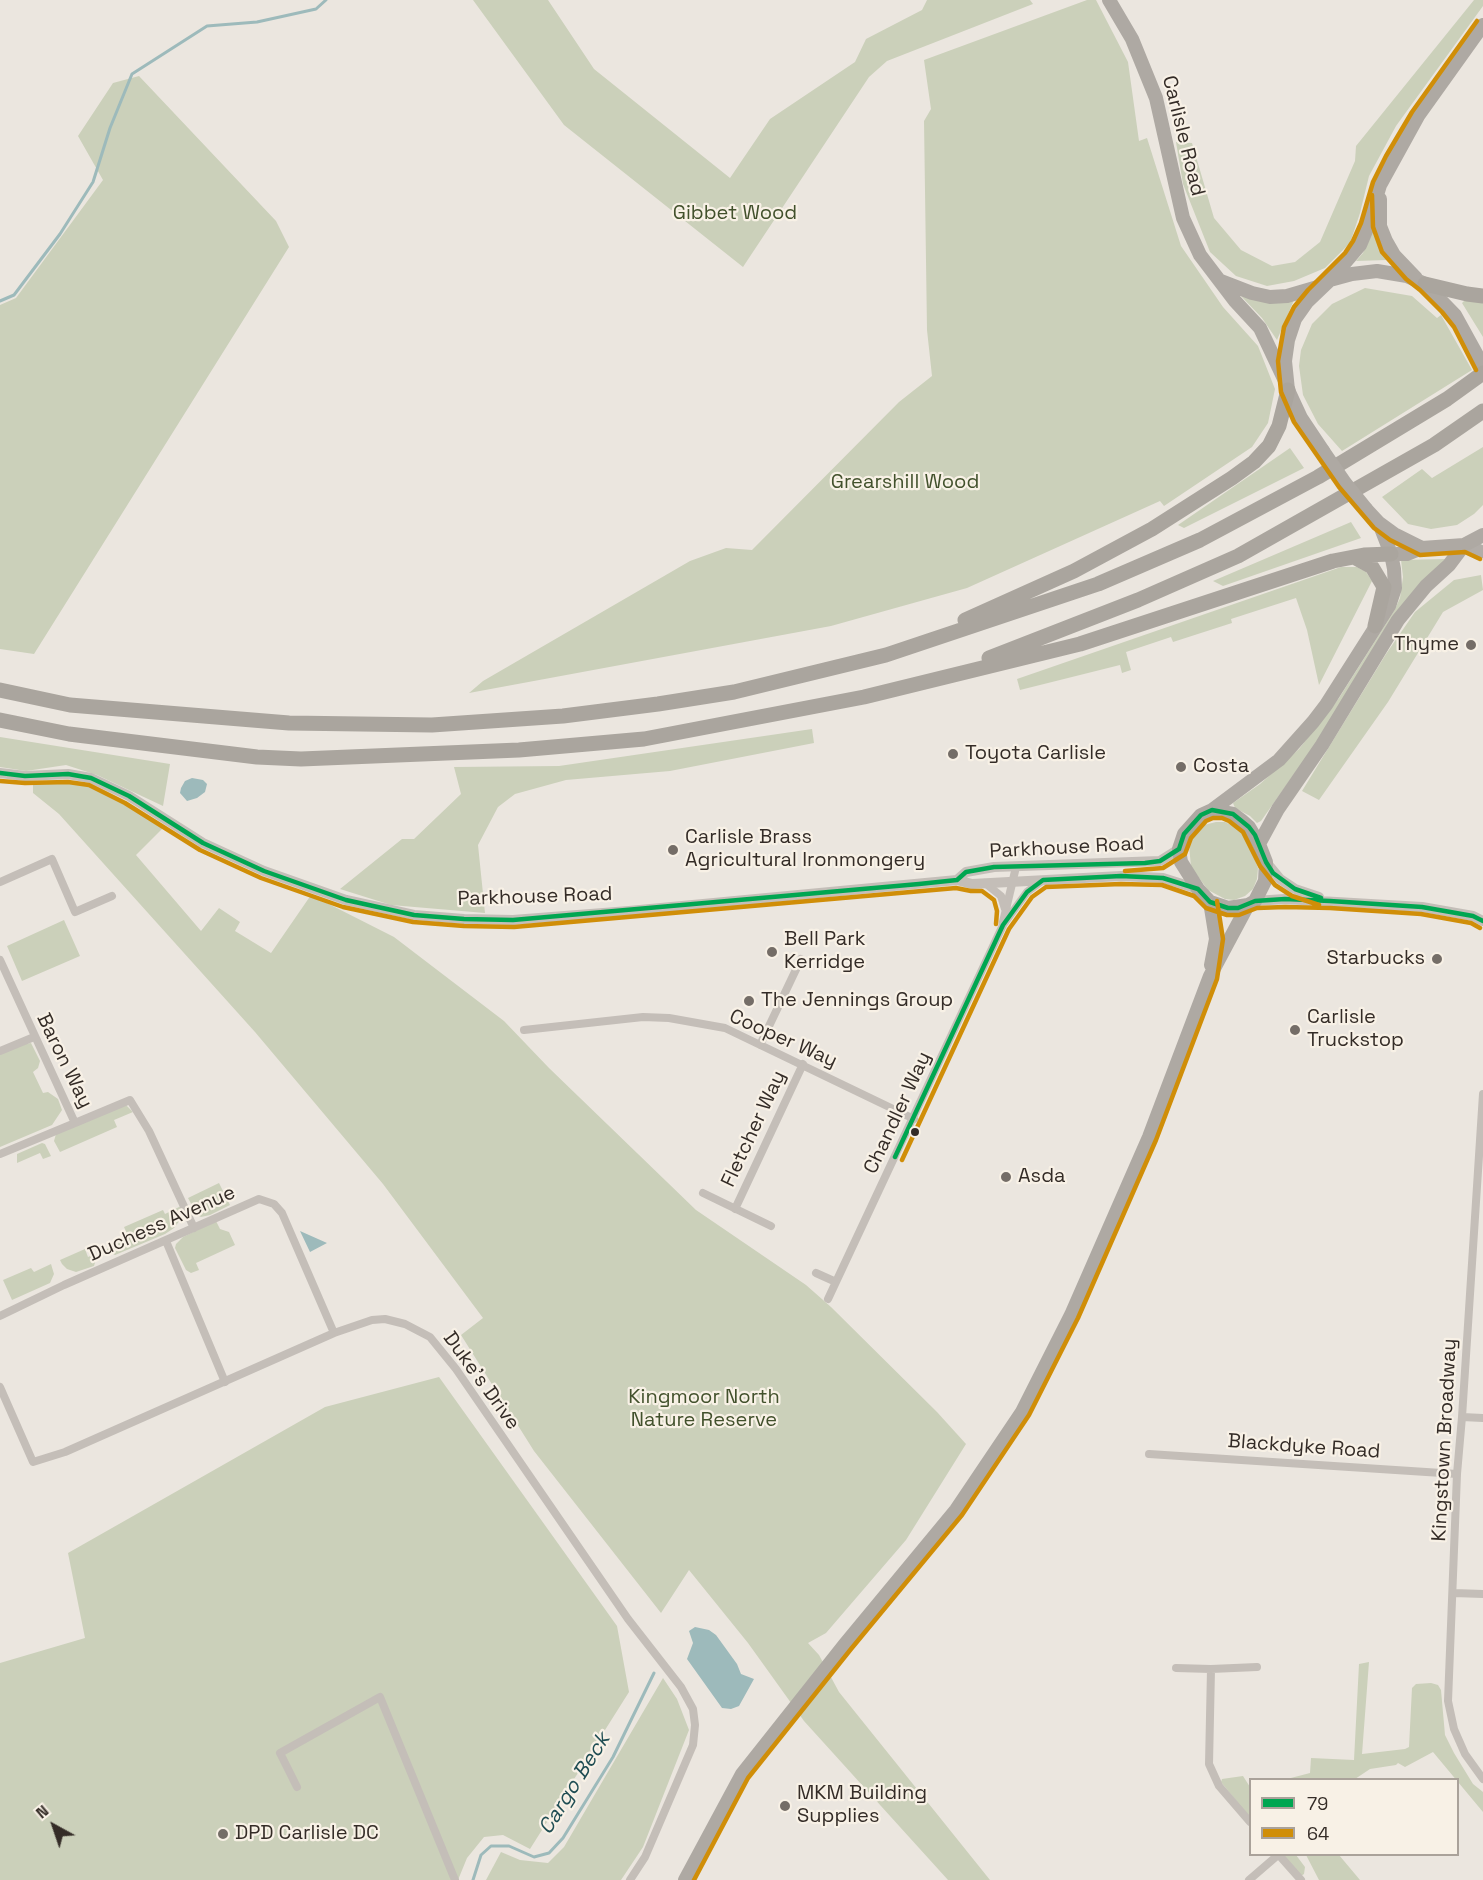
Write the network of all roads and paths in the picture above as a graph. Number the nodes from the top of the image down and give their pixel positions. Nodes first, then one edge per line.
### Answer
1 (1110, 0) edge
2 (1483, 25) edge
3 (1380, 185) junction
4 (1220, 281) junction
5 (1325, 283) junction
6 (1423, 283) junction
7 (1483, 296) edge
8 (1483, 366) edge
9 (1483, 373) edge
10 (1287, 387) junction
11 (1483, 411) edge
12 (1379, 523) junction
13 (1483, 535) edge
14 (1465, 545) junction
15 (1422, 548) junction
16 (1483, 552) edge
17 (1391, 554) junction
18 (1352, 557) junction
19 (1375, 626) junction
20 (886, 655) junction
21 (936, 679) junction
22 (0, 690) edge
23 (0, 720) edge
24 (0, 773) edge
25 (1212, 810) junction
26 (1259, 844) junction
27 (1179, 849) junction
28 (1266, 862) junction
29 (1016, 867) junction
30 (957, 880) junction
31 (1014, 881) junction
32 (0, 882) edge
33 (984, 883) junction
34 (1026, 886) junction
35 (1198, 889) junction
36 (112, 896) dead end
37 (1330, 901) junction
38 (1210, 902) junction
39 (1252, 903) junction
40 (1005, 910) junction
41 (1483, 921) edge
42 (1003, 925) junction
43 (801, 959) dead end
44 (0, 960) edge
45 (1209, 976) junction
46 (524, 1030) dead end
47 (34, 1037) junction
48 (760, 1045) junction
49 (0, 1052) edge
50 (803, 1064) junction
51 (1483, 1094) edge
52 (914, 1119) junction
53 (75, 1124) junction
54 (0, 1154) edge
55 (703, 1193) dead end
56 (735, 1209) junction
57 (1479, 1223) edge
58 (771, 1226) dead end
59 (194, 1228) junction
60 (166, 1241) junction
61 (816, 1273) dead end
62 (836, 1282) junction
63 (828, 1299) dead end
64 (0, 1316) edge
65 (334, 1333) junction
66 (225, 1382) junction
67 (0, 1387) edge
68 (1462, 1417) junction
69 (1483, 1418) edge
70 (1149, 1454) dead end
71 (1457, 1473) junction
72 (1454, 1593) junction
73 (1483, 1594) edge
74 (1257, 1667) dead end
75 (1176, 1668) dead end
76 (1210, 1669) junction
77 (1483, 1779) edge
78 (297, 1787) dead end
79 (1249, 1820) edge
80 (1277, 1856) edge
81 (1279, 1856) edge
82 (455, 1880) edge
83 (630, 1880) edge
84 (686, 1880) edge
85 (1249, 1880) edge
86 (1301, 1880) edge

1 - 4 highway, Carlisle Road
2 - 3 highway
3 - 5 highway
3 - 6 highway
4 - 5 highway
4 - 10 highway, Carlisle Road
5 - 6 highway
5 - 10 highway
6 - 7 highway
6 - 8 highway
9 - 20 highway
10 - 12 highway, Carlisle Road, bridge
10 - 20 highway
11 - 21 highway
12 - 15 highway
12 - 17 highway
13 - 14 highway
14 - 15 highway
14 - 16 main road
14 - 26 highway
15 - 17 highway
17 - 18 highway
17 - 19 highway
18 - 19 highway
18 - 21 highway
19 - 25 highway
20 - 22 highway
21 - 23 highway
24 - 30 street, Parkhouse Road
25 - 26 highway
25 - 27 highway
26 - 28 highway
27 - 29 street, Parkhouse Road
27 - 35 highway
28 - 37 street
28 - 39 highway
29 - 30 street, Parkhouse Road
29 - 31 street, Chandler Way
29 - 34 street
30 - 33 street, Parkhouse Road
31 - 33 street, Parkhouse Road
31 - 34 street, Parkhouse Road
31 - 40 street, Chandler Way
32 - 36 street
33 - 40 street
34 - 35 street, Parkhouse Road
34 - 42 street, Chandler Way
35 - 38 highway
37 - 39 street
37 - 41 street
38 - 39 highway
38 - 45 highway
39 - 45 highway
40 - 42 street, Chandler Way
42 - 52 street, Chandler Way
43 - 48 street
44 - 47 street, Baron Way
45 - 84 highway
46 - 48 street, Cooper Way
47 - 49 street
47 - 53 street, Baron Way
48 - 50 street, Cooper Way
50 - 52 street, Cooper Way
50 - 56 street, Fletcher Way
51 - 57 street, Kingstown Broadway
52 - 62 street, Chandler Way
53 - 54 street
53 - 59 street, Baron Way
55 - 56 street, Fletcher Way
56 - 58 street, Fletcher Way
57 - 68 street, Kingstown Broadway
59 - 60 street, Duchess Avenue
59 - 65 street, Duchess Avenue
60 - 64 street, Duchess Avenue
60 - 66 street
61 - 62 street
62 - 63 street, Chandler Way
65 - 66 street, Duke's Drive
65 - 83 street, Duke's Drive
66 - 67 street, Duke's Drive
68 - 69 street
68 - 71 street, Kingstown Broadway
70 - 71 street, Blackdyke Road
71 - 72 street, Kingstown Broadway
72 - 73 street
72 - 77 street, Kingstown Broadway
74 - 76 street
75 - 76 street
76 - 79 street
78 - 82 street
80 - 85 street
81 - 86 street

